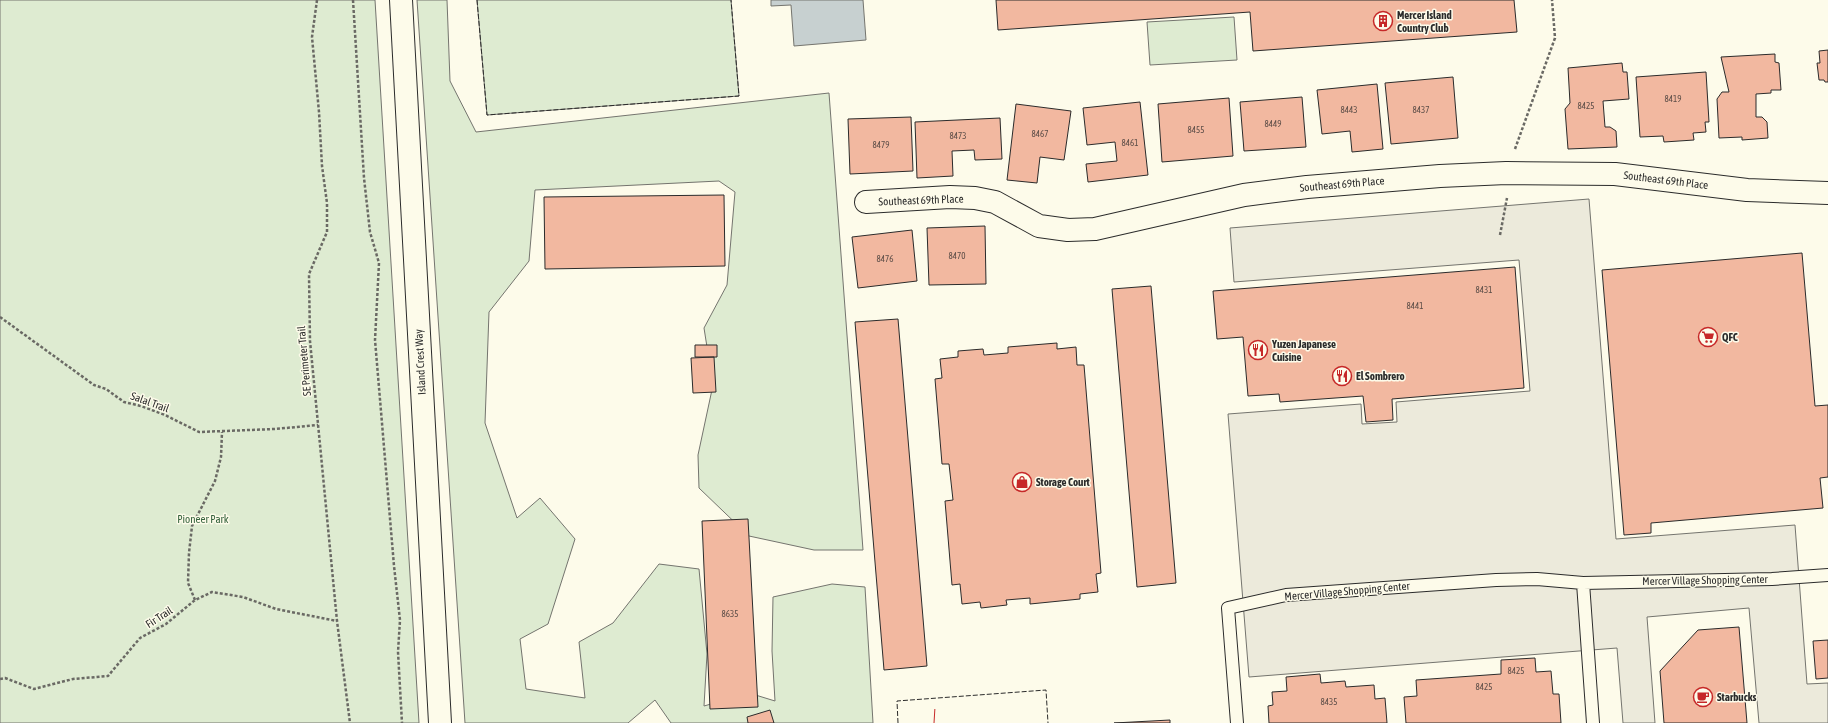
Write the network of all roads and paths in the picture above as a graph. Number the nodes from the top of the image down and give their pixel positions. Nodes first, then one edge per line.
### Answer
1 (317, 0) edge
2 (353, 0) edge
3 (401, 0) edge
4 (1552, 0) edge
5 (1506, 173) junction
6 (1828, 193) edge
7 (866, 202) dead end
8 (1500, 235) dead end
9 (0, 317) edge
10 (318, 426) junction
11 (222, 432) junction
12 (1828, 574) edge
13 (1583, 583) junction
14 (195, 600) junction
15 (337, 621) junction
16 (0, 679) edge
17 (350, 723) edge
18 (402, 723) edge
19 (440, 723) edge
20 (1237, 723) edge
21 (1593, 723) edge

1 - 10 path, SE Perimeter Trail
2 - 18 path
3 - 19 street, Island Crest Way
4 - 5 path
5 - 6 street, Southeast 69th Place
5 - 7 street, Southeast 69th Place
5 - 8 path
9 - 11 path, Salal Trail
10 - 11 path, Salal Trail
10 - 15 path, SE Perimeter Trail
11 - 14 path
12 - 13 lane, Mercer Village Shopping Center
13 - 20 lane, Mercer Village Shopping Center
13 - 21 lane
14 - 15 path, Fir Trail
14 - 16 path, Fir Trail
15 - 17 path, SE Perimeter Trail

